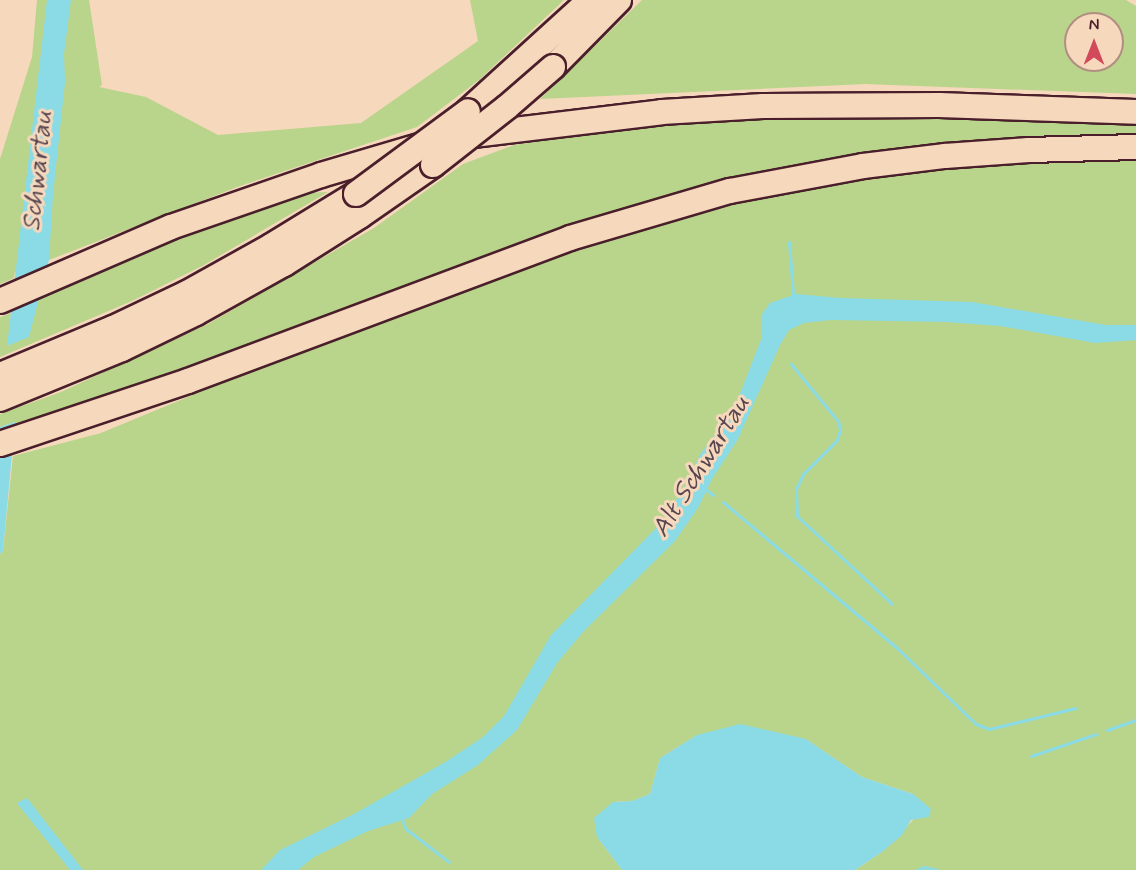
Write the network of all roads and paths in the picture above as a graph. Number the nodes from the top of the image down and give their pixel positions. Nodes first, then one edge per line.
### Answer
1 (590, 0) edge
2 (619, 0) edge
3 (544, 60) junction
4 (1136, 112) edge
5 (1136, 147) edge
6 (4, 299) edge
7 (0, 375) edge
8 (0, 399) edge
9 (11, 441) edge

1 - 3 highway
2 - 3 highway
3 - 7 highway, bridge
3 - 8 highway, bridge
4 - 6 highway
5 - 9 highway

